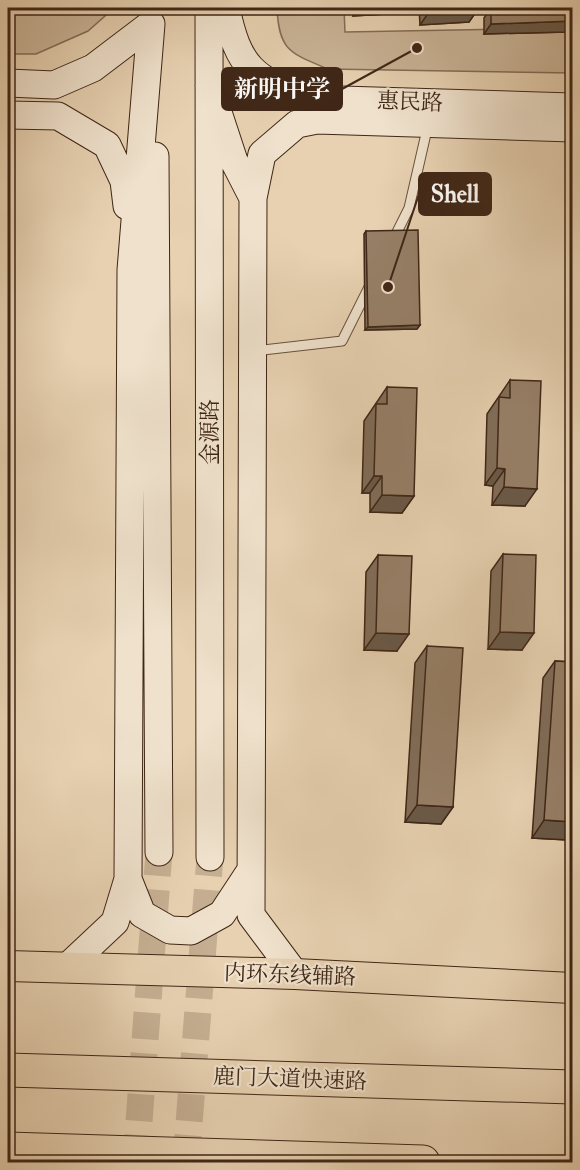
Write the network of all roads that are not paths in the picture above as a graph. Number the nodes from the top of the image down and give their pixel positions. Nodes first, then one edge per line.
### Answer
1 (208, 8) edge
2 (226, 8) edge
3 (150, 16) edge
4 (8, 83) edge
5 (209, 85) junction
6 (573, 107) edge
7 (8, 115) edge
8 (429, 123) junction
9 (573, 128) edge
10 (253, 198) junction
11 (388, 249) edge
12 (132, 256) junction
13 (373, 280) edge
14 (252, 351) junction
15 (159, 852) tunnel mouth
16 (210, 857) tunnel mouth
17 (249, 873) junction
18 (128, 879) junction
19 (8, 966) edge
20 (66, 968) junction
21 (295, 974) junction
22 (573, 988) edge
23 (8, 1071) edge
24 (573, 1087) edge
25 (8, 1149) edge
26 (423, 1162) edge

1 - 5 street, 金源路
2 - 6 street, 惠民路
3 - 4 street
3 - 12 street
3 - 15 street
5 - 10 street
5 - 16 street, 金源路
7 - 12 street
8 - 9 street, 惠民路
8 - 10 street, 惠民路
8 - 11 lane
10 - 14 street, 惠民路
12 - 18 street
13 - 14 lane
14 - 17 street, 惠民路
17 - 18 street
17 - 21 street, 惠民路
18 - 20 street
19 - 20 main road, 内环东线辅路
20 - 21 main road, 内环东线辅路
21 - 22 main road, 内环东线辅路
23 - 24 highway, 鹿门大道快速路
25 - 26 highway

